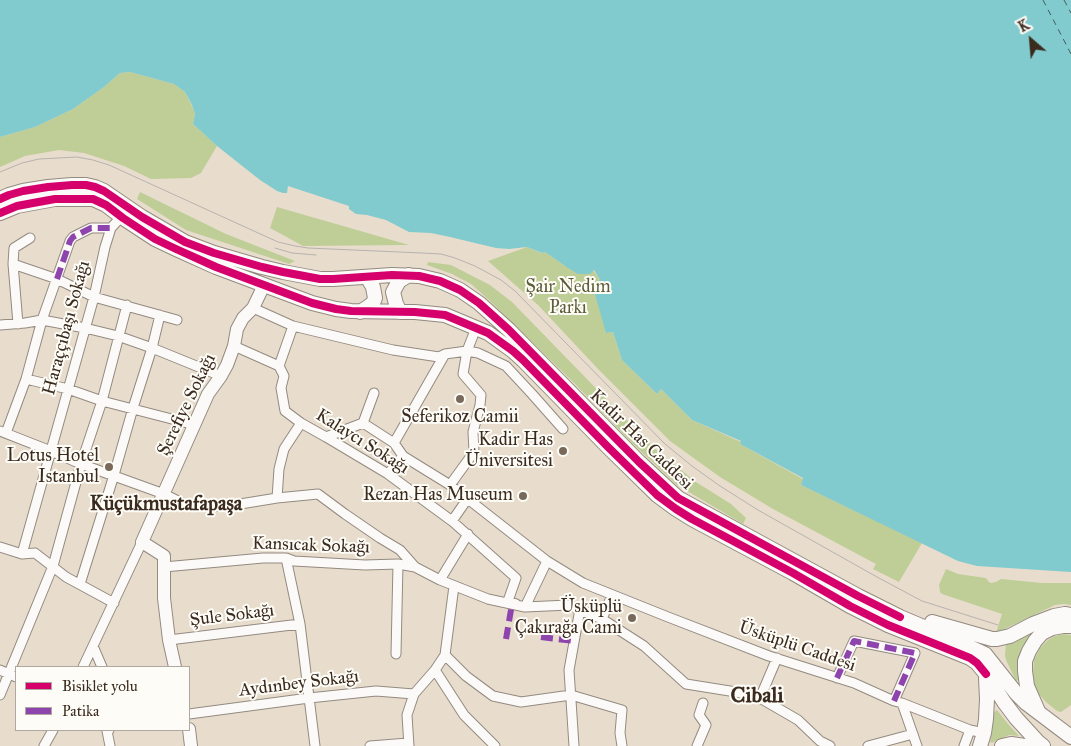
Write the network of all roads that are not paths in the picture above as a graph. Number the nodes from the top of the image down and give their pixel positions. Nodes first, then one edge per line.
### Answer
1 (0, 199) edge
2 (0, 213) edge
3 (121, 217) junction
4 (111, 228) junction
5 (30, 238) dead end
6 (13, 264) junction
7 (408, 275) junction
8 (367, 277) junction
9 (57, 279) junction
10 (264, 285) junction
11 (94, 297) junction
12 (127, 305) junction
13 (253, 308) junction
14 (360, 312) junction
15 (400, 312) junction
16 (160, 315) junction
17 (42, 320) junction
18 (177, 320) dead end
19 (18, 324) junction
20 (0, 325) edge
21 (293, 326) junction
22 (85, 328) junction
23 (476, 328) junction
24 (118, 336) junction
25 (234, 346) junction
26 (152, 348) junction
27 (467, 351) junction
28 (445, 354) junction
29 (279, 366) junction
30 (221, 376) junction
31 (26, 379) junction
32 (68, 389) junction
33 (374, 393) dead end
34 (102, 401) junction
35 (133, 408) junction
36 (301, 423) junction
37 (363, 423) junction
38 (195, 424) junction
39 (563, 429) dead end
40 (3, 432) edge
41 (326, 437) junction
42 (394, 443) junction
43 (51, 451) junction
44 (403, 456) junction
45 (81, 464) junction
46 (388, 474) junction
47 (114, 475) junction
48 (450, 485) junction
49 (164, 494) junction
50 (276, 498) junction
51 (468, 498) junction
52 (452, 521) junction
53 (468, 534) junction
54 (142, 542) junction
55 (0, 547) edge
56 (22, 554) junction
57 (286, 558) junction
58 (547, 561) junction
59 (398, 564) junction
60 (53, 566) junction
61 (164, 567) junction
62 (415, 567) junction
63 (440, 580) junction
64 (80, 584) junction
65 (454, 586) junction
66 (612, 595) junction
67 (114, 603) junction
68 (525, 607) junction
69 (580, 609) junction
70 (1071, 615) edge
71 (900, 617) junction
72 (602, 619) junction
73 (300, 624) junction
74 (1071, 626) edge
75 (169, 640) junction
76 (93, 646) junction
77 (396, 654) dead end
78 (445, 655) junction
79 (776, 658) junction
80 (16, 666) edge
81 (84, 666) edge
82 (102, 666) edge
83 (176, 666) edge
84 (0, 670) edge
85 (435, 670) junction
86 (986, 674) junction
87 (13, 675) edge
88 (837, 678) junction
89 (414, 694) junction
90 (0, 695) edge
91 (571, 695) junction
92 (309, 698) junction
93 (760, 698) junction
94 (898, 702) junction
95 (703, 703) dead end
96 (190, 714) edge
97 (1040, 714) junction
98 (970, 730) junction
99 (52, 731) edge
100 (108, 731) edge
101 (189, 731) edge
102 (913, 734) junction
103 (1071, 737) edge
104 (982, 740) edge
105 (408, 744) edge
106 (44, 746) edge
107 (110, 746) edge
108 (191, 746) edge
109 (315, 746) edge
110 (370, 746) edge
111 (495, 746) edge
112 (574, 746) edge
113 (622, 746) edge
114 (697, 746) edge
115 (830, 746) edge
116 (868, 746) edge
117 (917, 746) edge
118 (964, 746) edge
119 (1002, 746) edge
120 (1025, 746) edge
121 (1044, 746) edge

1 - 8 main road, Kadir Has Caddesi
2 - 3 main road, Kadir Has Caddesi
3 - 4 street, Haraççıbaşı Sokağı
3 - 10 main road, Kadir Has Caddesi
4 - 9 street
4 - 11 street, Haraççıbaşı Sokağı
5 - 6 street
6 - 9 street
6 - 19 street
7 - 8 main road, Kadir Has Caddesi
7 - 15 main road
7 - 71 main road, Kadir Has Caddesi
8 - 14 main road
9 - 11 street
9 - 17 street
10 - 13 street, Şerefiye Sokağı
10 - 14 main road, Kadir Has Caddesi
11 - 12 street
11 - 22 street, Haraççıbaşı Sokağı
12 - 16 street
12 - 24 street
13 - 21 street
13 - 25 street, Şerefiye Sokağı
14 - 15 main road, Kadir Has Caddesi
15 - 23 main road, Kadir Has Caddesi
16 - 18 street
16 - 26 street
17 - 19 street
17 - 22 street
17 - 31 street
19 - 20 street
21 - 28 street
21 - 29 street
22 - 24 street
22 - 32 street, Haraççıbaşı Sokağı
23 - 27 street
23 - 86 main road, Kadir Has Caddesi
24 - 26 street
24 - 34 street
25 - 29 street
25 - 30 street, Şerefiye Sokağı
26 - 30 street
26 - 35 street
27 - 28 street
27 - 39 street
27 - 48 street
28 - 42 street
29 - 36 street, Kalaycı Sokağı
30 - 38 street, Şerefiye Sokağı
31 - 32 street
31 - 40 street
32 - 34 street
32 - 43 street, Haraççıbaşı Sokağı
33 - 37 street
34 - 35 street
34 - 45 street
35 - 38 street
35 - 47 street
36 - 41 street, Kalaycı Sokağı
36 - 50 street
37 - 41 street
37 - 42 street
38 - 49 street, Şerefiye Sokağı
40 - 43 street
41 - 46 street, Kalaycı Sokağı
42 - 44 street
43 - 45 street
43 - 56 street, Haraççıbaşı Sokağı
44 - 46 street
44 - 48 street, Üsküplü Caddesi
45 - 47 street
45 - 60 street
46 - 52 street, Kalaycı Sokağı
47 - 49 street
47 - 64 street
48 - 51 street, Üsküplü Caddesi
49 - 50 street
49 - 54 street, Şerefiye Sokağı
50 - 62 street
51 - 52 street
51 - 58 street, Üsküplü Caddesi
52 - 53 street, Kalaycı Sokağı
53 - 63 street
53 - 68 street, Kalaycı Sokağı
54 - 61 street
54 - 67 street
55 - 56 street
56 - 60 street
57 - 59 street, Kansıcak Sokağı
57 - 61 street, Kansıcak Sokağı
57 - 73 street
58 - 66 street, Üsküplü Caddesi
58 - 68 street
59 - 62 street
59 - 77 street
60 - 64 street
60 - 80 street
61 - 75 street
62 - 63 street
63 - 65 street
64 - 67 street
65 - 68 street
65 - 78 street
66 - 72 street
66 - 79 street, Üsküplü Caddesi
67 - 76 street
68 - 69 street
69 - 72 street
69 - 91 street
70 - 71 main road
71 - 97 main road, Kadir Has Caddesi
72 - 93 street
73 - 75 street, Şule Sokağı
73 - 92 street
74 - 97 main road
75 - 83 street
76 - 81 street
76 - 82 street
78 - 85 street
78 - 91 street
79 - 88 street, Üsküplü Caddesi
79 - 93 street
84 - 87 street
85 - 89 street
85 - 111 street
86 - 104 main road
86 - 121 main road, Kadir Has Caddesi
87 - 90 street
88 - 94 street, Üsküplü Caddesi
88 - 94 street
89 - 92 street, Aydınbey Sokağı
89 - 105 street
91 - 112 street
91 - 113 street
92 - 96 street, Aydınbey Sokağı
92 - 109 street
93 - 115 street
94 - 98 street, Üsküplü Caddesi
94 - 102 street
95 - 114 street
97 - 103 main road, Kadir Has Caddesi
98 - 104 street, Üsküplü Caddesi
98 - 118 street
99 - 106 street
100 - 107 street
101 - 108 street
102 - 116 street
102 - 117 street
105 - 110 street
119 - 120 main road

